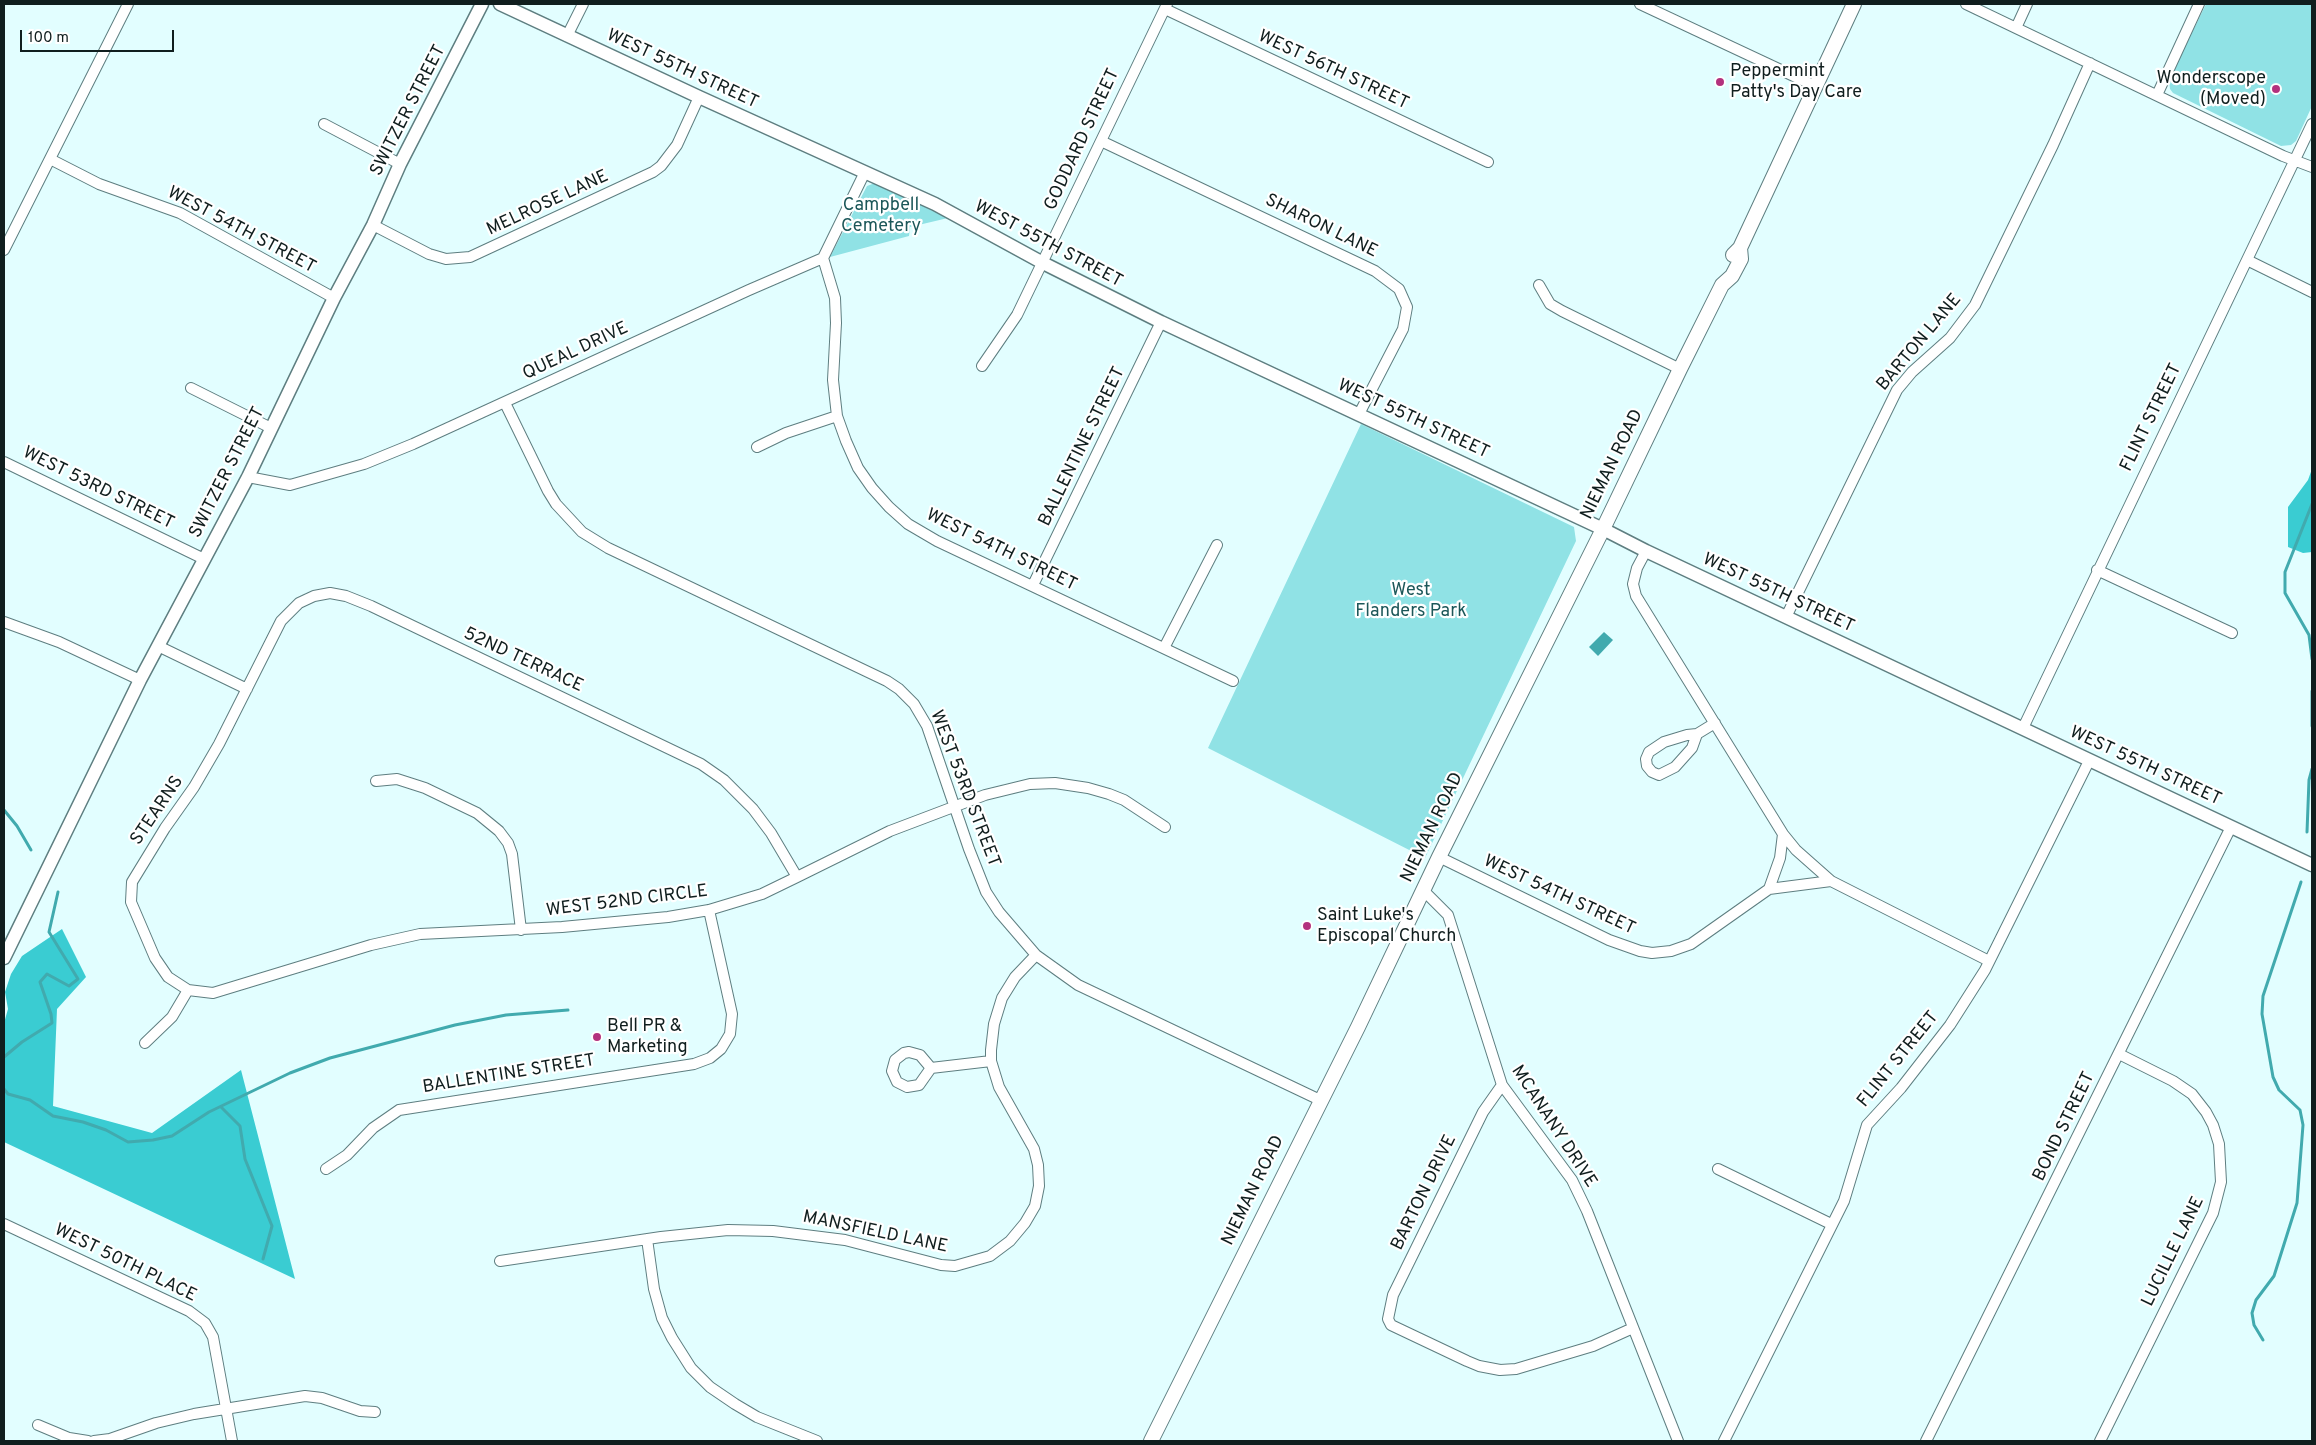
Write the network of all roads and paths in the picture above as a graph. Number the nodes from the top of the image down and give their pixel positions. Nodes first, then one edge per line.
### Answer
1 (128, 4) edge
2 (482, 4) edge
3 (500, 4) edge
4 (583, 4) edge
5 (1640, 4) edge
6 (1854, 4) edge
7 (1966, 4) edge
8 (2027, 4) edge
9 (2199, 4) edge
10 (1166, 6) edge
11 (2016, 28) junction
12 (567, 36) junction
13 (2090, 63) junction
14 (1815, 86) junction
15 (2156, 95) junction
16 (699, 98) junction
17 (324, 124) dead end
18 (2312, 124) edge
19 (1101, 141) junction
20 (50, 159) junction
21 (2294, 161) junction
22 (1488, 162) dead end
23 (400, 164) junction
24 (2312, 167) edge
25 (865, 172) junction
26 (373, 225) junction
27 (4, 250) edge
28 (823, 258) junction
29 (2247, 260) junction
30 (1043, 264) junction
31 (1539, 285) dead end
32 (2312, 292) edge
33 (334, 298) junction
34 (1161, 322) junction
35 (982, 366) dead end
36 (1680, 369) junction
37 (191, 388) dead end
38 (505, 403) junction
39 (1359, 414) junction
40 (837, 416) junction
41 (271, 428) junction
42 (757, 447) dead end
43 (4, 462) edge
44 (248, 477) junction
45 (1603, 529) junction
46 (1217, 545) dead end
47 (1646, 551) junction
48 (204, 559) junction
49 (2097, 570) junction
50 (1033, 585) junction
51 (314, 596) joint
52 (1786, 617) junction
53 (4, 622) edge
54 (2232, 633) dead end
55 (158, 646) junction
56 (1164, 648) junction
57 (140, 680) junction
58 (1234, 681) dead end
59 (247, 688) junction
60 (1715, 723) junction
61 (2022, 728) junction
62 (1698, 734) junction
63 (2089, 761) junction
64 (376, 781) dead end
65 (954, 806) junction
66 (1165, 827) dead end
67 (2231, 827) junction
68 (1784, 834) junction
69 (1439, 857) junction
70 (2312, 865) edge
71 (797, 877) junction
72 (1831, 881) junction
73 (1769, 889) junction
74 (1423, 890) junction
75 (709, 910) junction
76 (521, 930) junction
77 (1036, 955) junction
78 (4, 958) edge
79 (1989, 961) junction
80 (188, 990) junction
81 (145, 1043) dead end
82 (2119, 1054) junction
83 (991, 1061) junction
84 (931, 1068) dead end
85 (1502, 1085) junction
86 (1320, 1100) junction
87 (1718, 1169) dead end
88 (326, 1170) dead end
89 (4, 1224) edge
90 (1831, 1224) junction
91 (647, 1239) junction
92 (500, 1261) dead end
93 (1633, 1328) junction
94 (226, 1409) junction
95 (375, 1412) dead end
96 (38, 1425) dead end
97 (88, 1441) edge
98 (94, 1441) edge
99 (232, 1441) edge
100 (817, 1441) edge
101 (1151, 1441) edge
102 (1678, 1441) edge
103 (1724, 1441) edge
104 (1926, 1441) edge
105 (2100, 1441) edge

1 - 20 street
2 - 23 street, SWITZER STREET
3 - 12 street, WEST 55TH STREET
4 - 12 street
5 - 14 street
6 - 14 main road, NIEMAN ROAD
7 - 11 street
8 - 11 street
9 - 15 street
10 - 19 street, GODDARD STREET
10 - 22 street, WEST 56TH STREET
11 - 13 street
12 - 16 street, WEST 55TH STREET
13 - 15 street
13 - 52 street, BARTON LANE
14 - 36 main road, NIEMAN ROAD
15 - 21 street
16 - 25 street, WEST 55TH STREET
16 - 26 street, MELROSE LANE
17 - 23 street
18 - 21 street, FLINT STREET
19 - 30 street, GODDARD STREET
19 - 39 street, SHARON LANE
20 - 27 street
20 - 33 street, WEST 54TH STREET
21 - 24 street
21 - 29 street, FLINT STREET
23 - 26 street, SWITZER STREET
25 - 28 street
25 - 30 street, WEST 55TH STREET
26 - 33 street, SWITZER STREET
28 - 38 street, QUEAL DRIVE
28 - 40 street, WEST 54TH STREET
29 - 32 street
29 - 49 street, FLINT STREET
30 - 34 street, WEST 55TH STREET
30 - 35 street, GODDARD STREET
31 - 36 street
33 - 41 street, SWITZER STREET
34 - 39 street, WEST 55TH STREET
34 - 50 street, BALLENTINE STREET
36 - 45 main road, NIEMAN ROAD
37 - 41 street
38 - 44 street, QUEAL DRIVE
38 - 65 street, WEST 53RD STREET
39 - 45 street, WEST 55TH STREET
40 - 42 street
40 - 50 street, WEST 54TH STREET
41 - 44 street, SWITZER STREET
43 - 48 street, WEST 53RD STREET
44 - 48 street, SWITZER STREET
45 - 47 street, WEST 55TH STREET
45 - 69 main road, NIEMAN ROAD
46 - 56 street
47 - 52 street, WEST 55TH STREET
47 - 60 street
48 - 55 street, SWITZER STREET
49 - 54 street
49 - 61 street, FLINT STREET
50 - 56 street, WEST 54TH STREET
51 - 59 street, STEARNS
51 - 71 street, 52ND TERRACE
52 - 61 street, WEST 55TH STREET
53 - 57 street
55 - 57 street, SWITZER STREET
55 - 59 street
56 - 58 street, WEST 54TH STREET
57 - 78 street, SWITZER STREET
59 - 80 street, STEARNS
60 - 62 street
60 - 68 street
61 - 63 street, WEST 55TH STREET
62 - 62 street
63 - 67 street, WEST 55TH STREET
63 - 79 street, FLINT STREET
64 - 76 street
65 - 66 street, WEST 52ND CIRCLE
65 - 71 street, WEST 52ND CIRCLE
65 - 77 street, WEST 53RD STREET
67 - 70 street, WEST 55TH STREET
67 - 82 street, BOND STREET
68 - 72 street
68 - 73 street
69 - 73 street, WEST 54TH STREET
69 - 74 main road, NIEMAN ROAD
71 - 75 street, WEST 52ND CIRCLE
72 - 73 street, WEST 54TH STREET
72 - 79 street
74 - 85 street, MCANANY DRIVE
74 - 86 main road, NIEMAN ROAD
75 - 76 street, WEST 52ND CIRCLE
75 - 88 street, BALLENTINE STREET
76 - 80 street, WEST 52ND CIRCLE
77 - 83 street, MANSFIELD LANE
77 - 86 street, WEST 53RD STREET
79 - 90 street, FLINT STREET
80 - 81 street
82 - 104 street, BOND STREET
82 - 105 street, LUCILLE LANE
83 - 84 street
83 - 91 street, MANSFIELD LANE
85 - 93 street, MCANANY DRIVE
85 - 93 street, BARTON DRIVE
86 - 101 main road, NIEMAN ROAD
87 - 90 street
89 - 94 street, WEST 50TH PLACE
90 - 103 street, FLINT STREET
91 - 92 street, MANSFIELD LANE
91 - 100 street
93 - 102 street, MCANANY DRIVE
94 - 95 street
94 - 98 street
94 - 99 street, WEST 50TH PLACE
96 - 97 street

